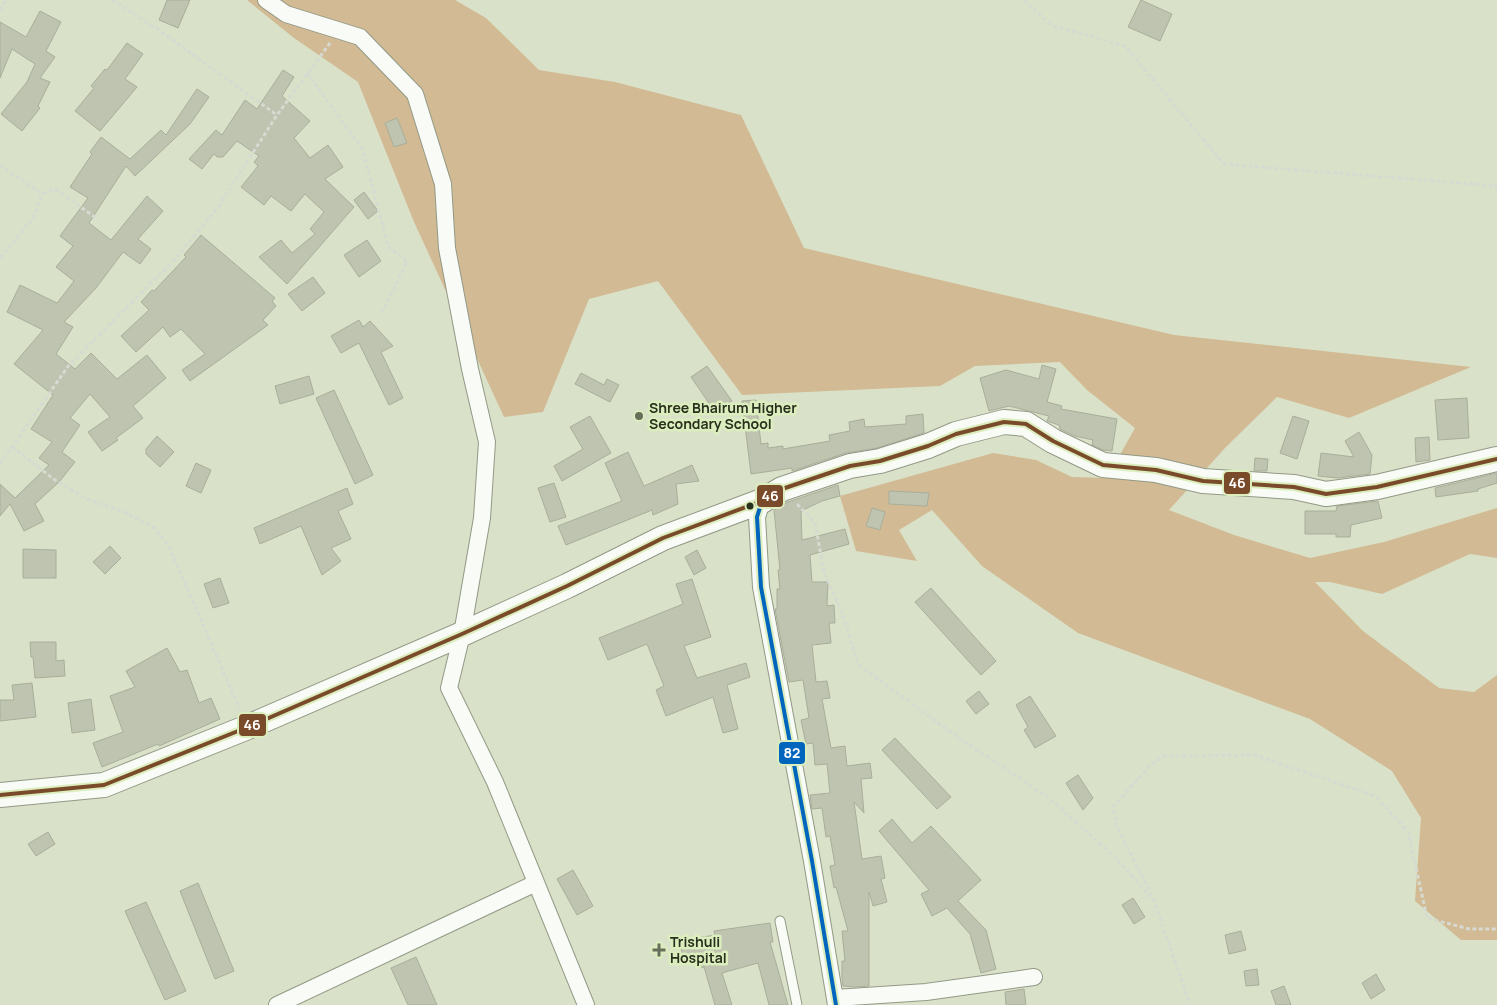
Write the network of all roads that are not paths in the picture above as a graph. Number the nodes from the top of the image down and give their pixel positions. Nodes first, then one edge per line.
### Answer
1 (266, 0) edge
2 (1497, 459) edge
3 (762, 501) junction
4 (462, 634) junction
5 (0, 795) edge
6 (536, 883) junction
7 (780, 921) dead end
8 (1034, 977) dead end
9 (836, 1002) edge
10 (277, 1005) edge
11 (586, 1005) edge
12 (797, 1005) edge

1 - 4 street
2 - 3 street
3 - 4 street
3 - 9 street
4 - 5 street
4 - 6 street
6 - 10 street
6 - 11 street
7 - 12 lane
8 - 9 street

